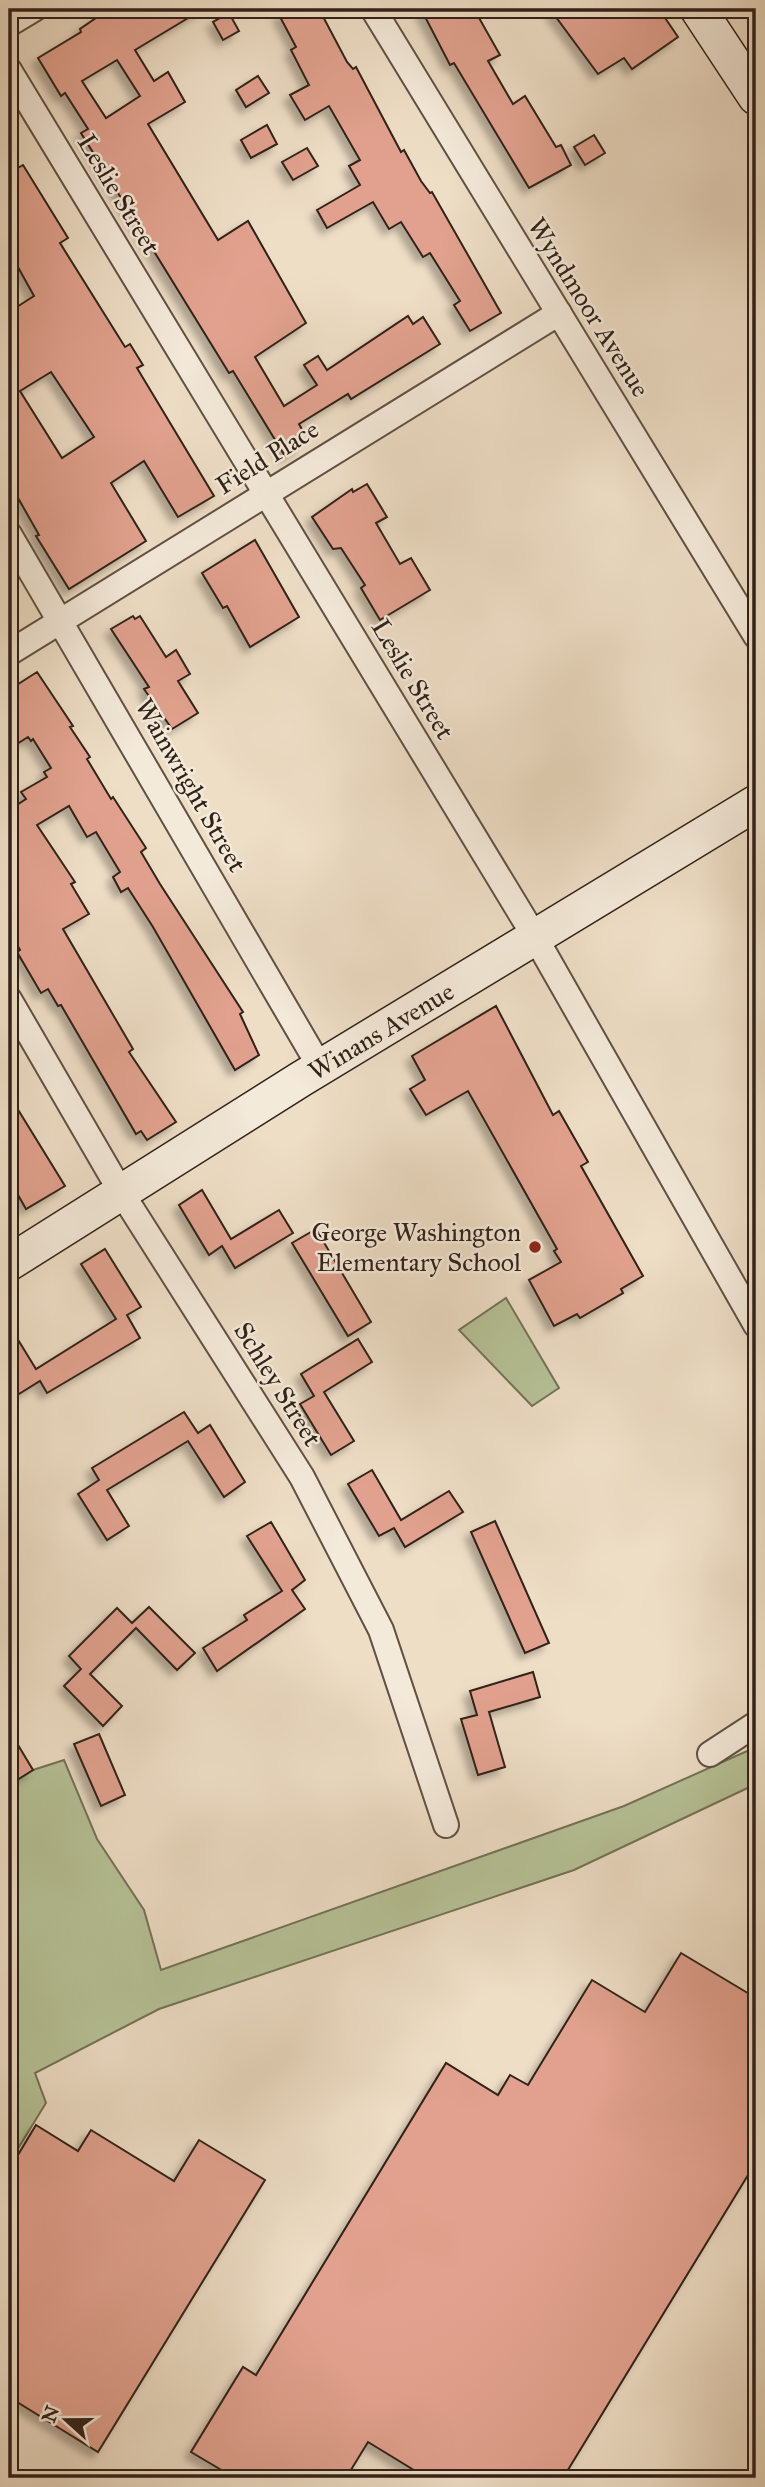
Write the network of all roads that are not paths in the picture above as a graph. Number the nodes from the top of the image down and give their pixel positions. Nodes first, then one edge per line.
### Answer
1 (34, 9) edge
2 (373, 9) edge
3 (698, 9) edge
4 (9, 24) edge
5 (9, 70) edge
6 (756, 97) edge
7 (559, 313) junction
8 (265, 493) junction
9 (9, 534) edge
10 (61, 620) junction
11 (756, 635) edge
12 (9, 653) edge
13 (756, 803) edge
14 (535, 937) junction
15 (9, 999) edge
16 (320, 1067) junction
17 (121, 1192) junction
18 (9, 1263) edge
19 (756, 1325) edge
20 (756, 1724) edge
21 (709, 1754) dead end
22 (446, 1825) dead end

1 - 4 street
2 - 7 street, Wyndmoor Avenue
3 - 6 street
5 - 8 street, Leslie Street
7 - 8 street, Field Place
7 - 11 street, Wyndmoor Avenue
8 - 10 street, Field Place
8 - 14 street, Leslie Street
9 - 10 street, Wainwright Street
10 - 12 street, Field Place
10 - 16 street, Wainwright Street
13 - 14 street, Winans Avenue
14 - 16 street, Winans Avenue
14 - 19 street, Leslie Street
15 - 17 street, Schley Street
16 - 17 street, Winans Avenue
17 - 18 street, Winans Avenue
17 - 22 street, Schley Street
20 - 21 street

